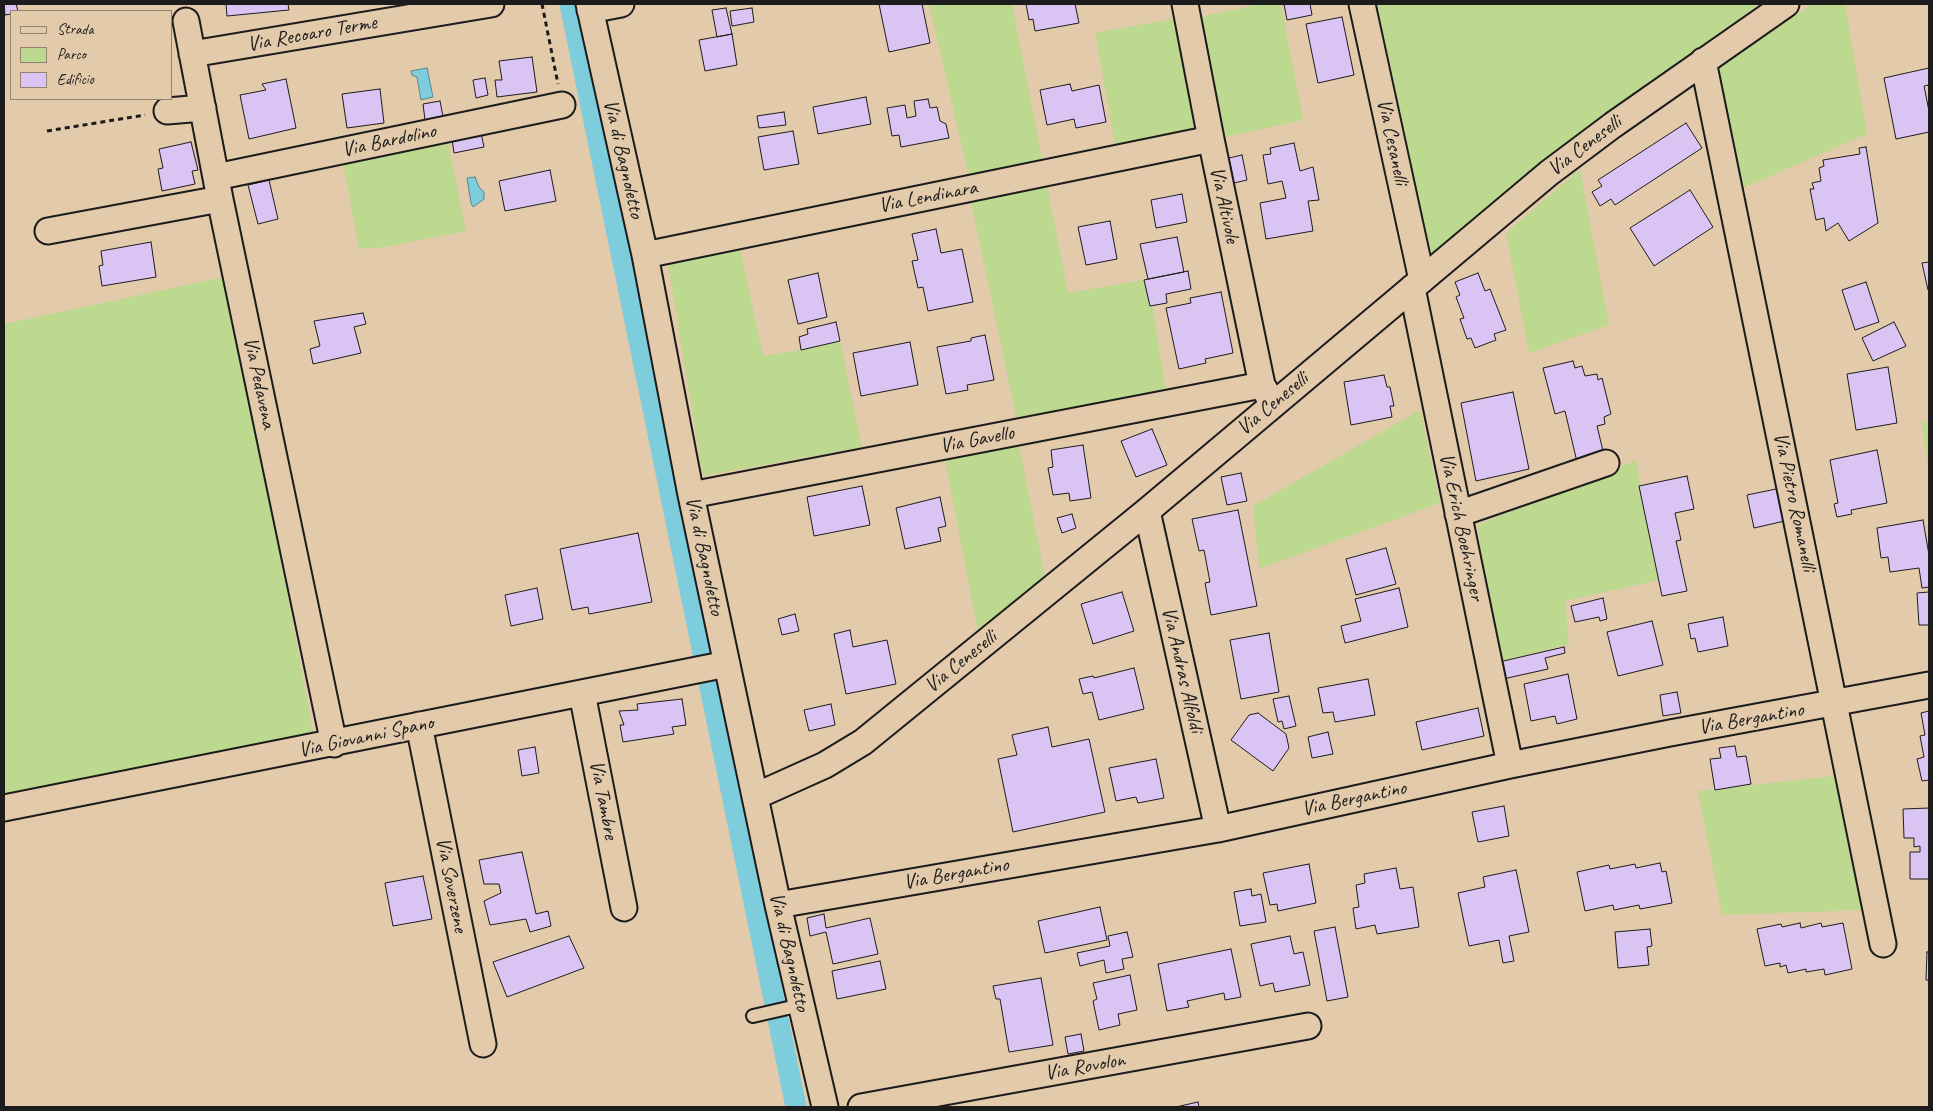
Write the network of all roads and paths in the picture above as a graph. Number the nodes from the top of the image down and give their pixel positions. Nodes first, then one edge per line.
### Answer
1 (491, 4) edge
2 (542, 4) edge
3 (620, 4) edge
4 (1185, 4) edge
5 (1362, 4) edge
6 (1786, 4) edge
7 (590, 7) edge
8 (186, 21) dead end
9 (192, 54) junction
10 (1703, 61) junction
11 (562, 105) joint
12 (203, 108) junction
13 (167, 111) joint
14 (47, 131) dead end
15 (1211, 139) junction
16 (218, 188) junction
17 (48, 231) dead end
18 (645, 254) junction
19 (1417, 284) junction
20 (1267, 394) junction
21 (1606, 463) dead end
22 (691, 495) junction
23 (1146, 511) junction
24 (1458, 514) junction
25 (712, 667) junction
26 (1929, 685) edge
27 (582, 692) junction
28 (1835, 703) junction
29 (419, 725) junction
30 (334, 744) junction
31 (1510, 765) junction
32 (756, 796) junction
33 (4, 808) edge
34 (1218, 829) junction
35 (778, 905) junction
36 (624, 908) dead end
37 (1883, 944) dead end
38 (793, 1006) junction
39 (753, 1016) dead end
40 (1308, 1026) dead end
41 (483, 1044) dead end
42 (825, 1107) edge
43 (861, 1107) edge

1 - 9 street, Via Recoaro Terme
2 - 11 path
3 - 7 street
4 - 15 street, Via Altivole
5 - 19 street, Via Cesanelli
6 - 10 street, Via Ceneselli
7 - 18 street, Via di Bagnoletto
8 - 9 street, Via Pedavena
9 - 12 street, Via Pedavena
10 - 19 street, Via Ceneselli
10 - 28 street, Via Pietro Romanelli
11 - 16 street, Via Bardolino
12 - 13 street
12 - 16 street, Via Pedavena
13 - 14 path
15 - 18 street, Via Lendinara
15 - 20 street, Via Altivole
16 - 17 street, Via Bardolino
16 - 30 street, Via Pedavena
18 - 22 street, Via di Bagnoletto
19 - 20 street, Via Ceneselli
19 - 24 street, Via Erich Boehringer
20 - 22 street, Via Gavello
20 - 23 street, Via Ceneselli
21 - 24 street
22 - 25 street, Via di Bagnoletto
23 - 32 street, Via Ceneselli
23 - 34 street, Via Andras Alfoldi
24 - 31 street, Via Erich Boehringer
25 - 27 street, Via Giovanni Spano
25 - 32 street, Via di Bagnoletto
26 - 28 street, Via Bergantino
27 - 29 street, Via Giovanni Spano
27 - 36 street, Via Tambre
28 - 31 street, Via Bergantino
28 - 37 street, Via Pietro Romanelli
29 - 30 street, Via Giovanni Spano
29 - 41 street, Via Soverzene
30 - 33 street, Via Giovanni Spano
31 - 34 street, Via Bergantino
32 - 35 street, Via di Bagnoletto
34 - 35 street, Via Bergantino
35 - 38 street, Via di Bagnoletto
38 - 39 lane
38 - 42 street, Via di Bagnoletto
40 - 43 street, Via Rovolon

